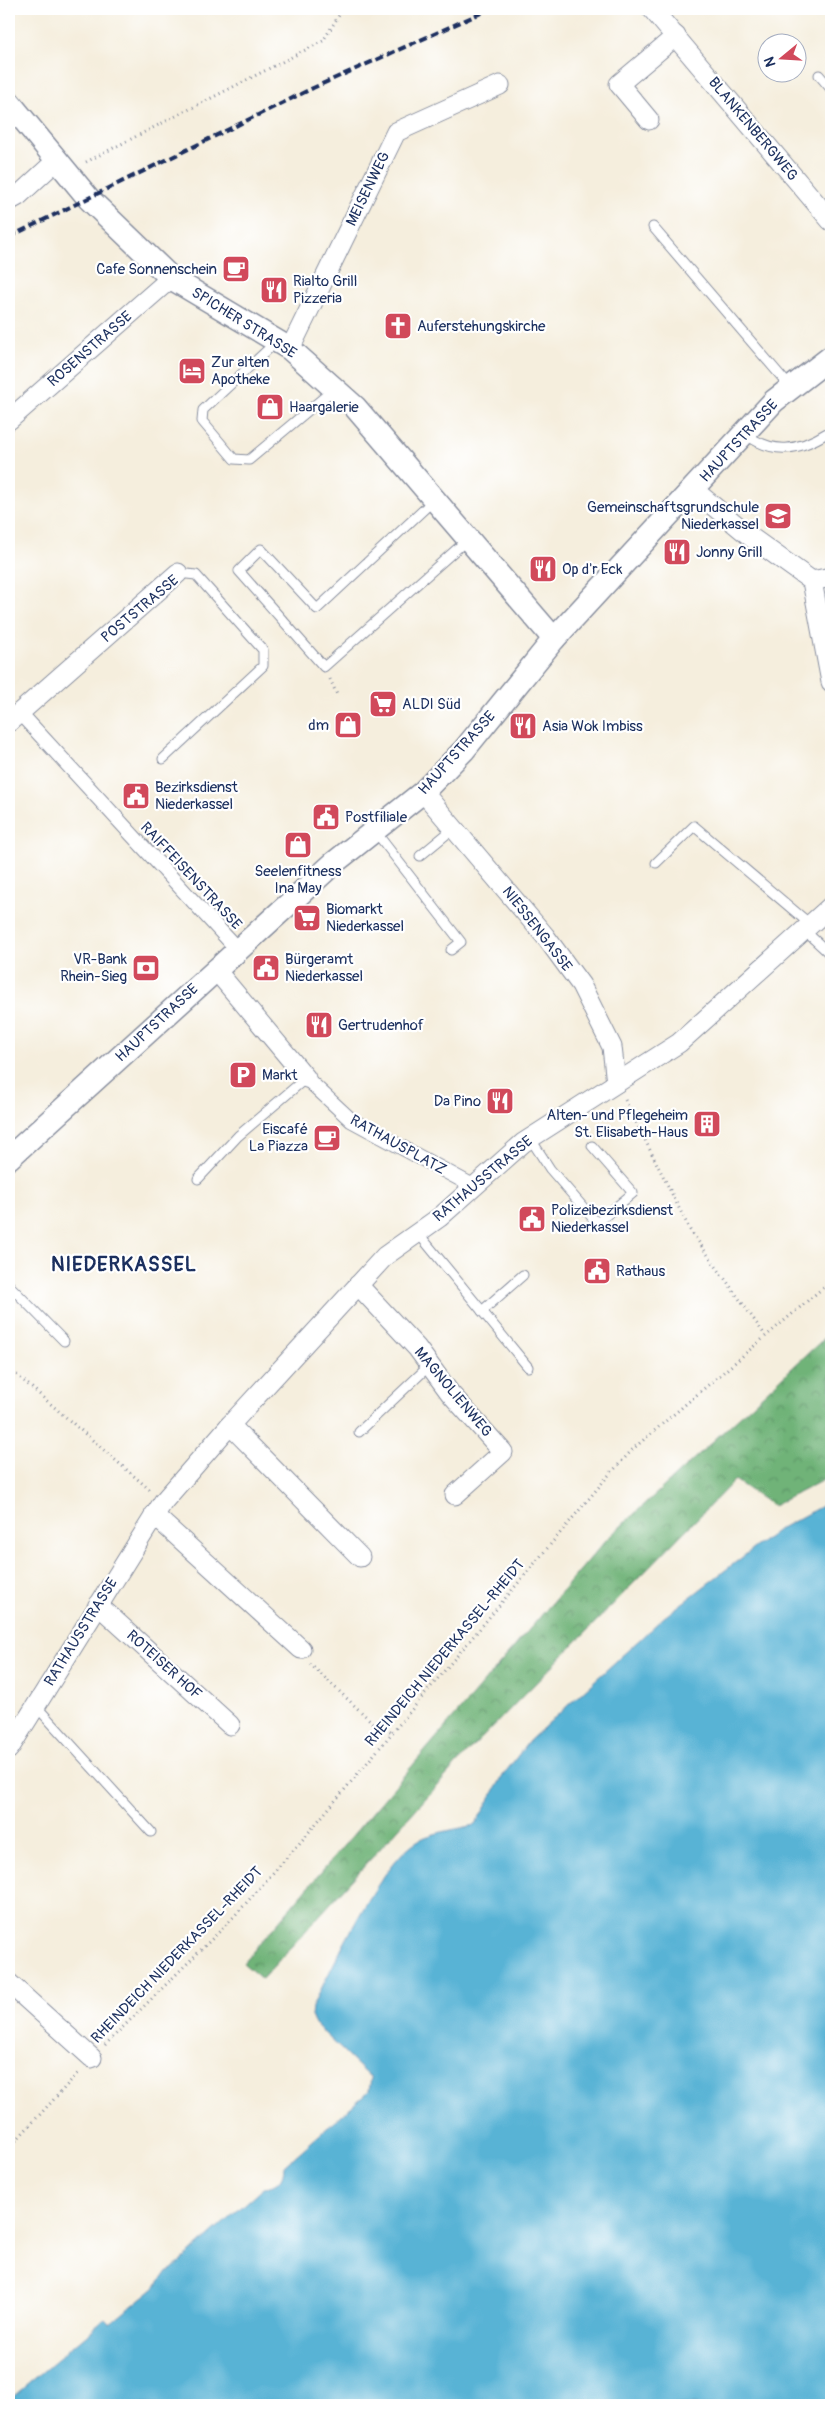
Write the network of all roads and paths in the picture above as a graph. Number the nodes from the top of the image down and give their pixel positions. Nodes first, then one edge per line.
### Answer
1 (343, 9) edge
2 (652, 9) edge
3 (676, 36) junction
4 (819, 75) dead end
5 (500, 85) dead end
6 (831, 89) edge
7 (9, 102) edge
8 (649, 120) dead end
9 (61, 166) junction
10 (9, 201) edge
11 (831, 221) edge
12 (653, 227) dead end
13 (171, 278) junction
14 (283, 345) junction
15 (831, 358) edge
16 (791, 388) junction
17 (335, 389) junction
18 (9, 420) edge
19 (827, 432) dead end
20 (745, 434) junction
21 (694, 490) junction
22 (435, 500) junction
23 (468, 539) junction
24 (178, 574) joint
25 (831, 576) edge
26 (812, 581) junction
27 (554, 639) junction
28 (324, 667) junction
29 (831, 682) edge
30 (338, 697) dead end
31 (15, 718) edge
32 (163, 759) dead end
33 (423, 792) junction
34 (454, 828) junction
35 (375, 830) junction
36 (420, 856) dead end
37 (656, 863) dead end
38 (831, 906) edge
39 (808, 928) junction
40 (237, 949) junction
41 (451, 950) dead end
42 (831, 955) edge
43 (215, 969) junction
44 (306, 1078) junction
45 (616, 1084) junction
46 (530, 1138) junction
47 (592, 1146) dead end
48 (9, 1158) edge
49 (198, 1179) dead end
50 (473, 1186) junction
51 (418, 1233) junction
52 (523, 1275) dead end
53 (831, 1280) edge
54 (358, 1285) junction
55 (9, 1286) edge
56 (482, 1311) junction
57 (766, 1335) junction
58 (64, 1341) dead end
59 (430, 1365) junction
60 (528, 1367) dead end
61 (9, 1368) edge
62 (230, 1425) junction
63 (359, 1432) dead end
64 (455, 1496) dead end
65 (159, 1508) junction
66 (360, 1557) dead end
67 (98, 1605) junction
68 (301, 1648) joint
69 (36, 1706) junction
70 (230, 1725) dead end
71 (392, 1733) junction
72 (9, 1749) edge
73 (151, 1832) dead end
74 (9, 1983) edge
75 (92, 2058) junction
76 (9, 2148) edge

1 - 9 path
2 - 3 street, BLANKENBERGWEG
3 - 8 street
3 - 11 street, BLANKENBERGWEG
4 - 6 lane
5 - 14 street, MEISENWEG
7 - 9 street, SPICHER STRASSE
9 - 10 street
9 - 13 street, SPICHER STRASSE
12 - 16 lane
13 - 14 street, SPICHER STRASSE
13 - 18 street, ROSENSTRASSE
14 - 17 street, SPICHER STRASSE
14 - 17 lane
15 - 16 street, HAUPTSTRASSE
16 - 20 street, HAUPTSTRASSE
17 - 22 street, SPICHER STRASSE
19 - 20 lane
20 - 21 street, HAUPTSTRASSE
21 - 26 street
21 - 27 street, HAUPTSTRASSE
22 - 23 street, SPICHER STRASSE
22 - 28 lane
23 - 27 street, SPICHER STRASSE
23 - 28 lane
24 - 31 street, POSTSTRASSE
24 - 32 lane, POSTSTRASSE
25 - 26 street
26 - 29 street
27 - 33 street, HAUPTSTRASSE
28 - 30 path
31 - 40 street, RAIFFEISENSTRASSE
33 - 34 street, NIESSENGASSE
33 - 35 street, HAUPTSTRASSE
34 - 36 lane
34 - 45 street, NIESSENGASSE
35 - 40 street, HAUPTSTRASSE
35 - 41 lane
37 - 39 lane
38 - 39 street, RATHAUSSTRASSE
39 - 42 lane
39 - 45 street, RATHAUSSTRASSE
40 - 43 street, HAUPTSTRASSE
43 - 44 street, RATHAUSPLATZ
43 - 48 street, HAUPTSTRASSE
44 - 49 lane
44 - 50 street, RATHAUSPLATZ
45 - 46 street, RATHAUSSTRASSE
45 - 57 path
46 - 47 lane
46 - 50 street, RATHAUSSTRASSE
50 - 51 street, RATHAUSSTRASSE
51 - 54 street, RATHAUSSTRASSE
51 - 56 lane
52 - 56 lane
53 - 57 path, RHEINDEICH NIEDERKASSEL-RHEIDT
54 - 59 street, MAGNOLIENWEG
54 - 62 street, RATHAUSSTRASSE
55 - 58 lane
56 - 60 lane
57 - 71 path, RHEINDEICH NIEDERKASSEL-RHEIDT
59 - 63 lane
59 - 64 street, MAGNOLIENWEG
61 - 65 path
62 - 65 street, RATHAUSSTRASSE
62 - 66 street
65 - 67 street, RATHAUSSTRASSE
65 - 68 street
67 - 69 street, RATHAUSSTRASSE
67 - 70 street, ROTEISER HOF
68 - 71 path
69 - 72 street, RATHAUSSTRASSE
69 - 73 lane
71 - 75 path, RHEINDEICH NIEDERKASSEL-RHEIDT
74 - 75 street
75 - 76 path, RHEINDEICH NIEDERKASSEL-RHEIDT

